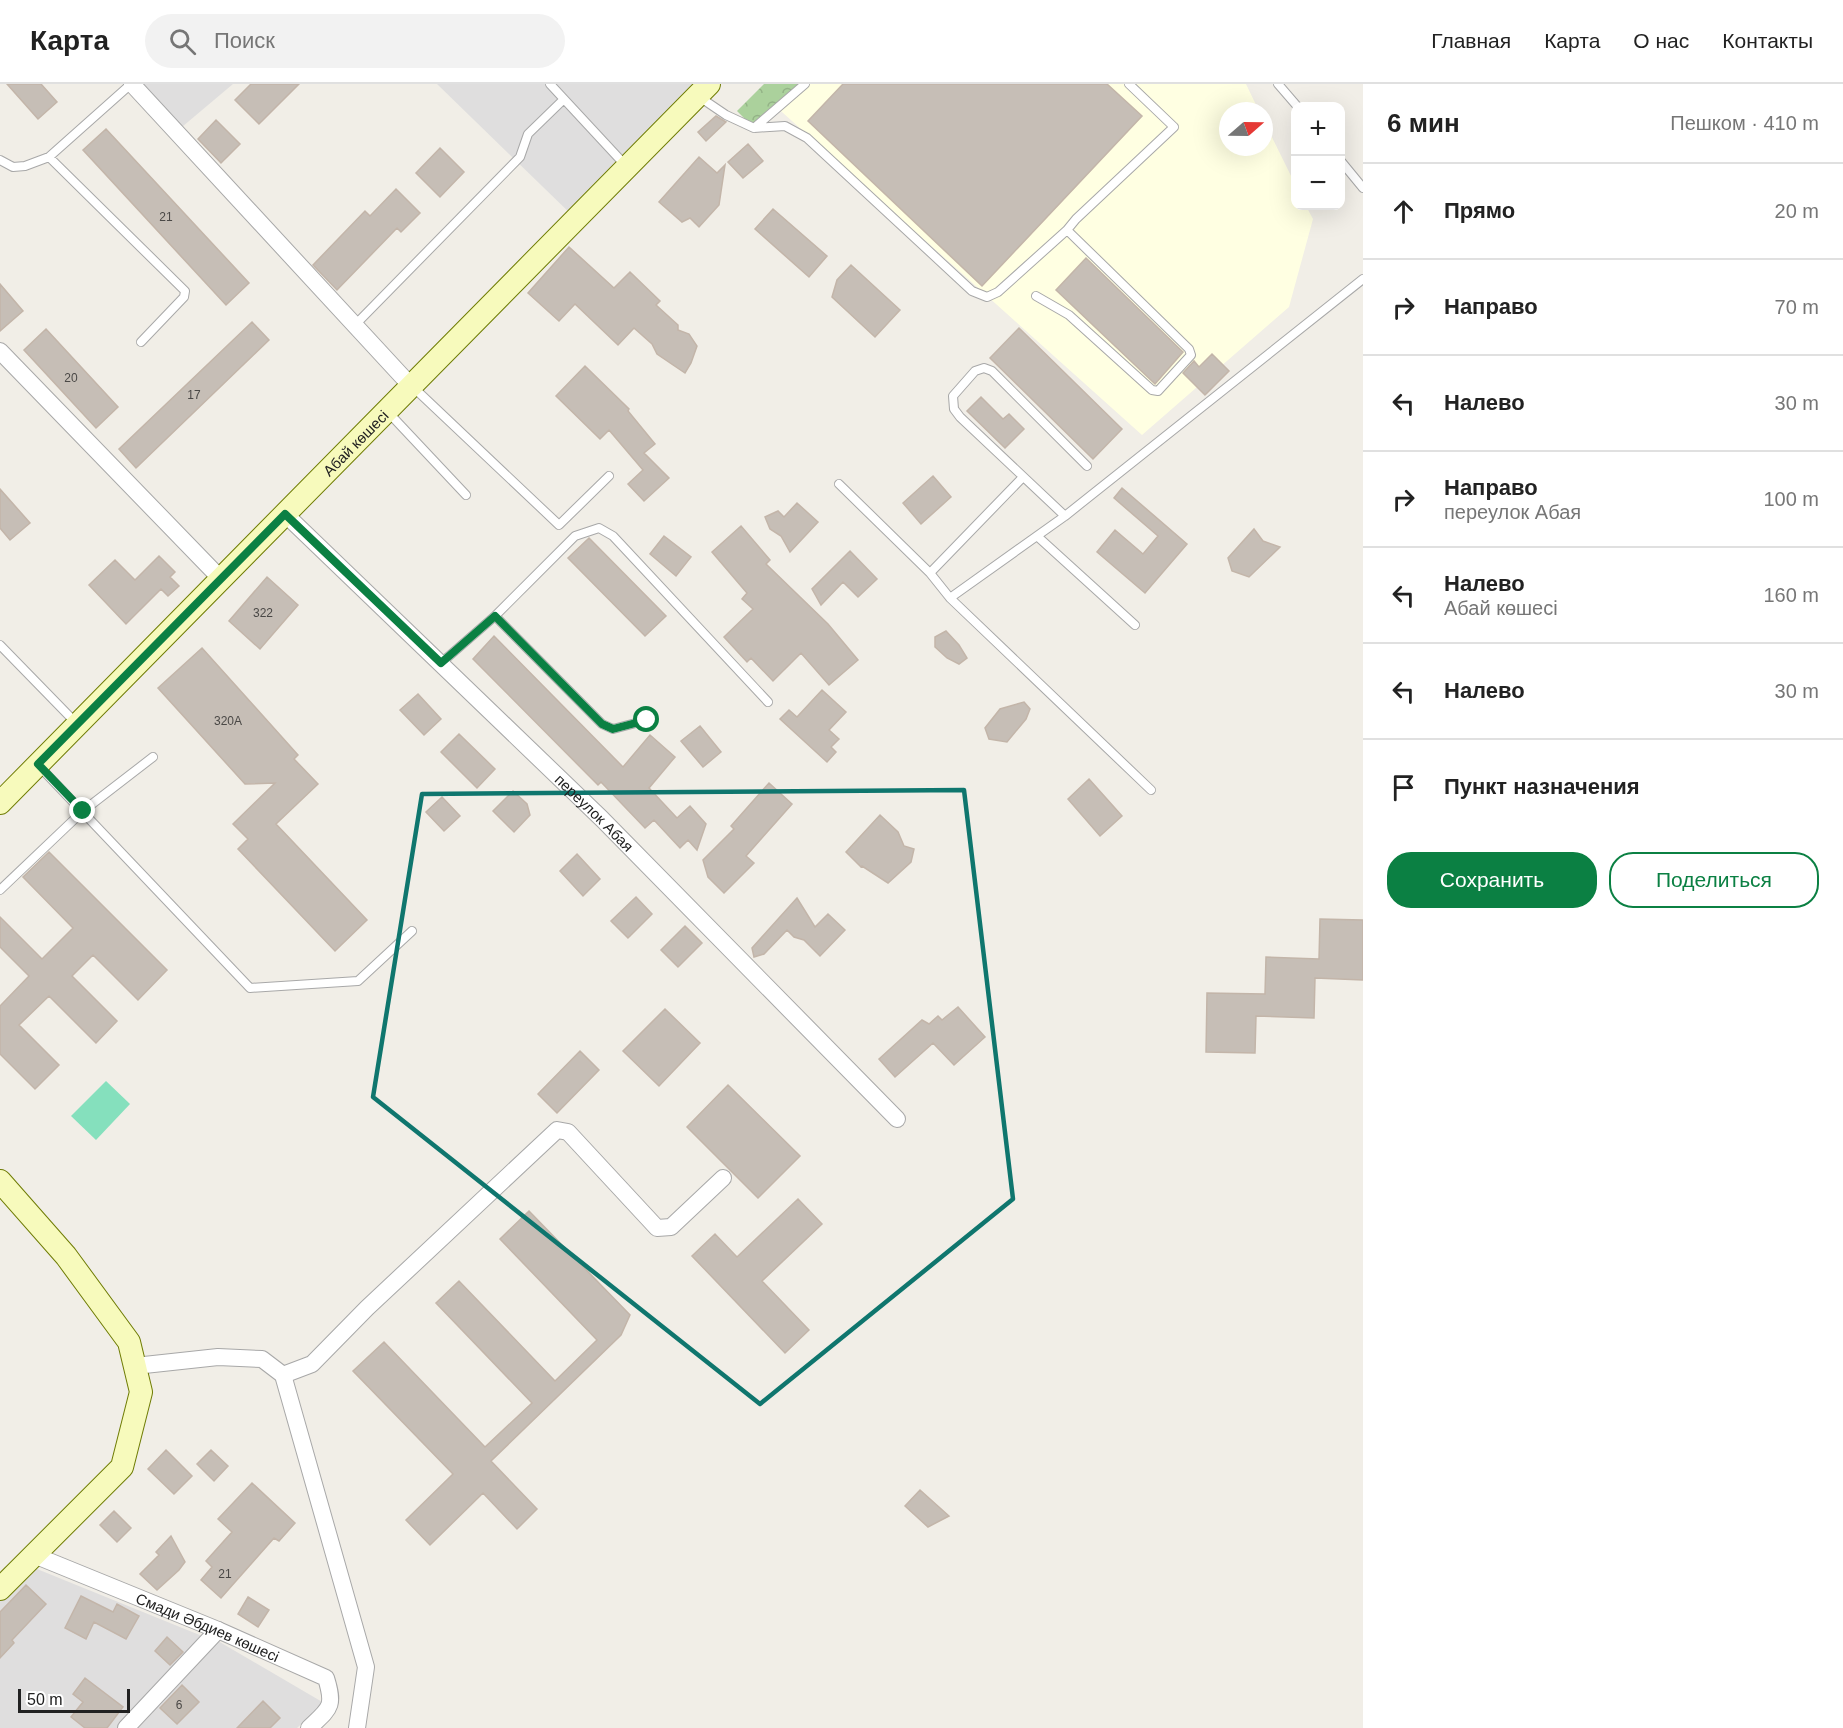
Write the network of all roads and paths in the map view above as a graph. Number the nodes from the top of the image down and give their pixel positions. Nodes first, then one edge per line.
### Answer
1 (131, 84) edge
2 (550, 84) edge
3 (806, 84) edge
4 (1129, 84) edge
5 (1278, 84) edge
6 (702, 88) edge
7 (564, 100) junction
8 (1294, 102) edge
9 (754, 128) junction
10 (49, 157) junction
11 (0, 160) edge
12 (1345, 165) edge
13 (627, 167) junction
14 (1363, 188) edge
15 (1067, 230) junction
16 (1363, 279) edge
17 (1036, 296) dead end
18 (355, 325) junction
19 (141, 342) dead end
20 (0, 351) edge
21 (411, 386) junction
22 (387, 411) junction
23 (1087, 466) dead end
24 (609, 476) dead end
25 (1023, 477) junction
26 (839, 484) dead end
27 (466, 495) dead end
28 (285, 514) junction
29 (1065, 516) junction
30 (1037, 536) junction
31 (930, 573) junction
32 (221, 579) junction
33 (950, 598) junction
34 (495, 616) junction
35 (1135, 625) dead end
36 (0, 645) edge
37 (441, 663) junction
38 (768, 702) dead end
39 (647, 720) dead end
40 (77, 724) junction
41 (153, 757) dead end
42 (38, 764) junction
43 (1151, 790) dead end
44 (0, 803) edge
45 (83, 811) junction
46 (0, 890) edge
47 (412, 931) dead end
48 (897, 1119) dead end
49 (723, 1178) dead end
50 (0, 1181) edge
51 (135, 1366) junction
52 (283, 1375) junction
53 (34, 1555) junction
54 (0, 1589) edge
55 (218, 1630) junction
56 (126, 1728) edge
57 (309, 1728) edge
58 (357, 1728) edge

1 - 10 lane
1 - 18 street
2 - 7 lane
3 - 9 lane
4 - 15 lane
5 - 8 lane
6 - 9 lane
6 - 13 main road, Абай көшесі
7 - 13 lane
7 - 18 lane
9 - 15 lane
10 - 11 lane
10 - 19 lane
12 - 14 lane
13 - 21 main road, Абай көшесі
15 - 17 lane
16 - 29 lane
18 - 21 street
20 - 32 street
21 - 22 main road, Абай көшесі
21 - 24 lane
22 - 27 lane
22 - 28 main road, Абай көшесі
23 - 25 lane
25 - 29 lane
25 - 31 lane
26 - 31 lane
28 - 32 main road, Абай көшесі
28 - 37 street, переулок Абая
29 - 30 lane
30 - 33 lane
30 - 35 lane
31 - 33 lane
32 - 40 main road, Абай көшесі
33 - 43 lane
34 - 37 lane
34 - 38 lane
34 - 39 lane
36 - 40 lane
37 - 48 street, переулок Абая
40 - 42 main road, Абай көшесі
41 - 45 lane
42 - 44 main road, Абай көшесі
42 - 45 lane
45 - 46 lane
45 - 47 lane
49 - 52 street
50 - 51 main road
51 - 52 street
51 - 53 main road
52 - 58 street
53 - 54 main road
53 - 55 street, Смади Әбдиев көшесі
55 - 56 street
55 - 57 street, Смади Әбдиев көшесі

